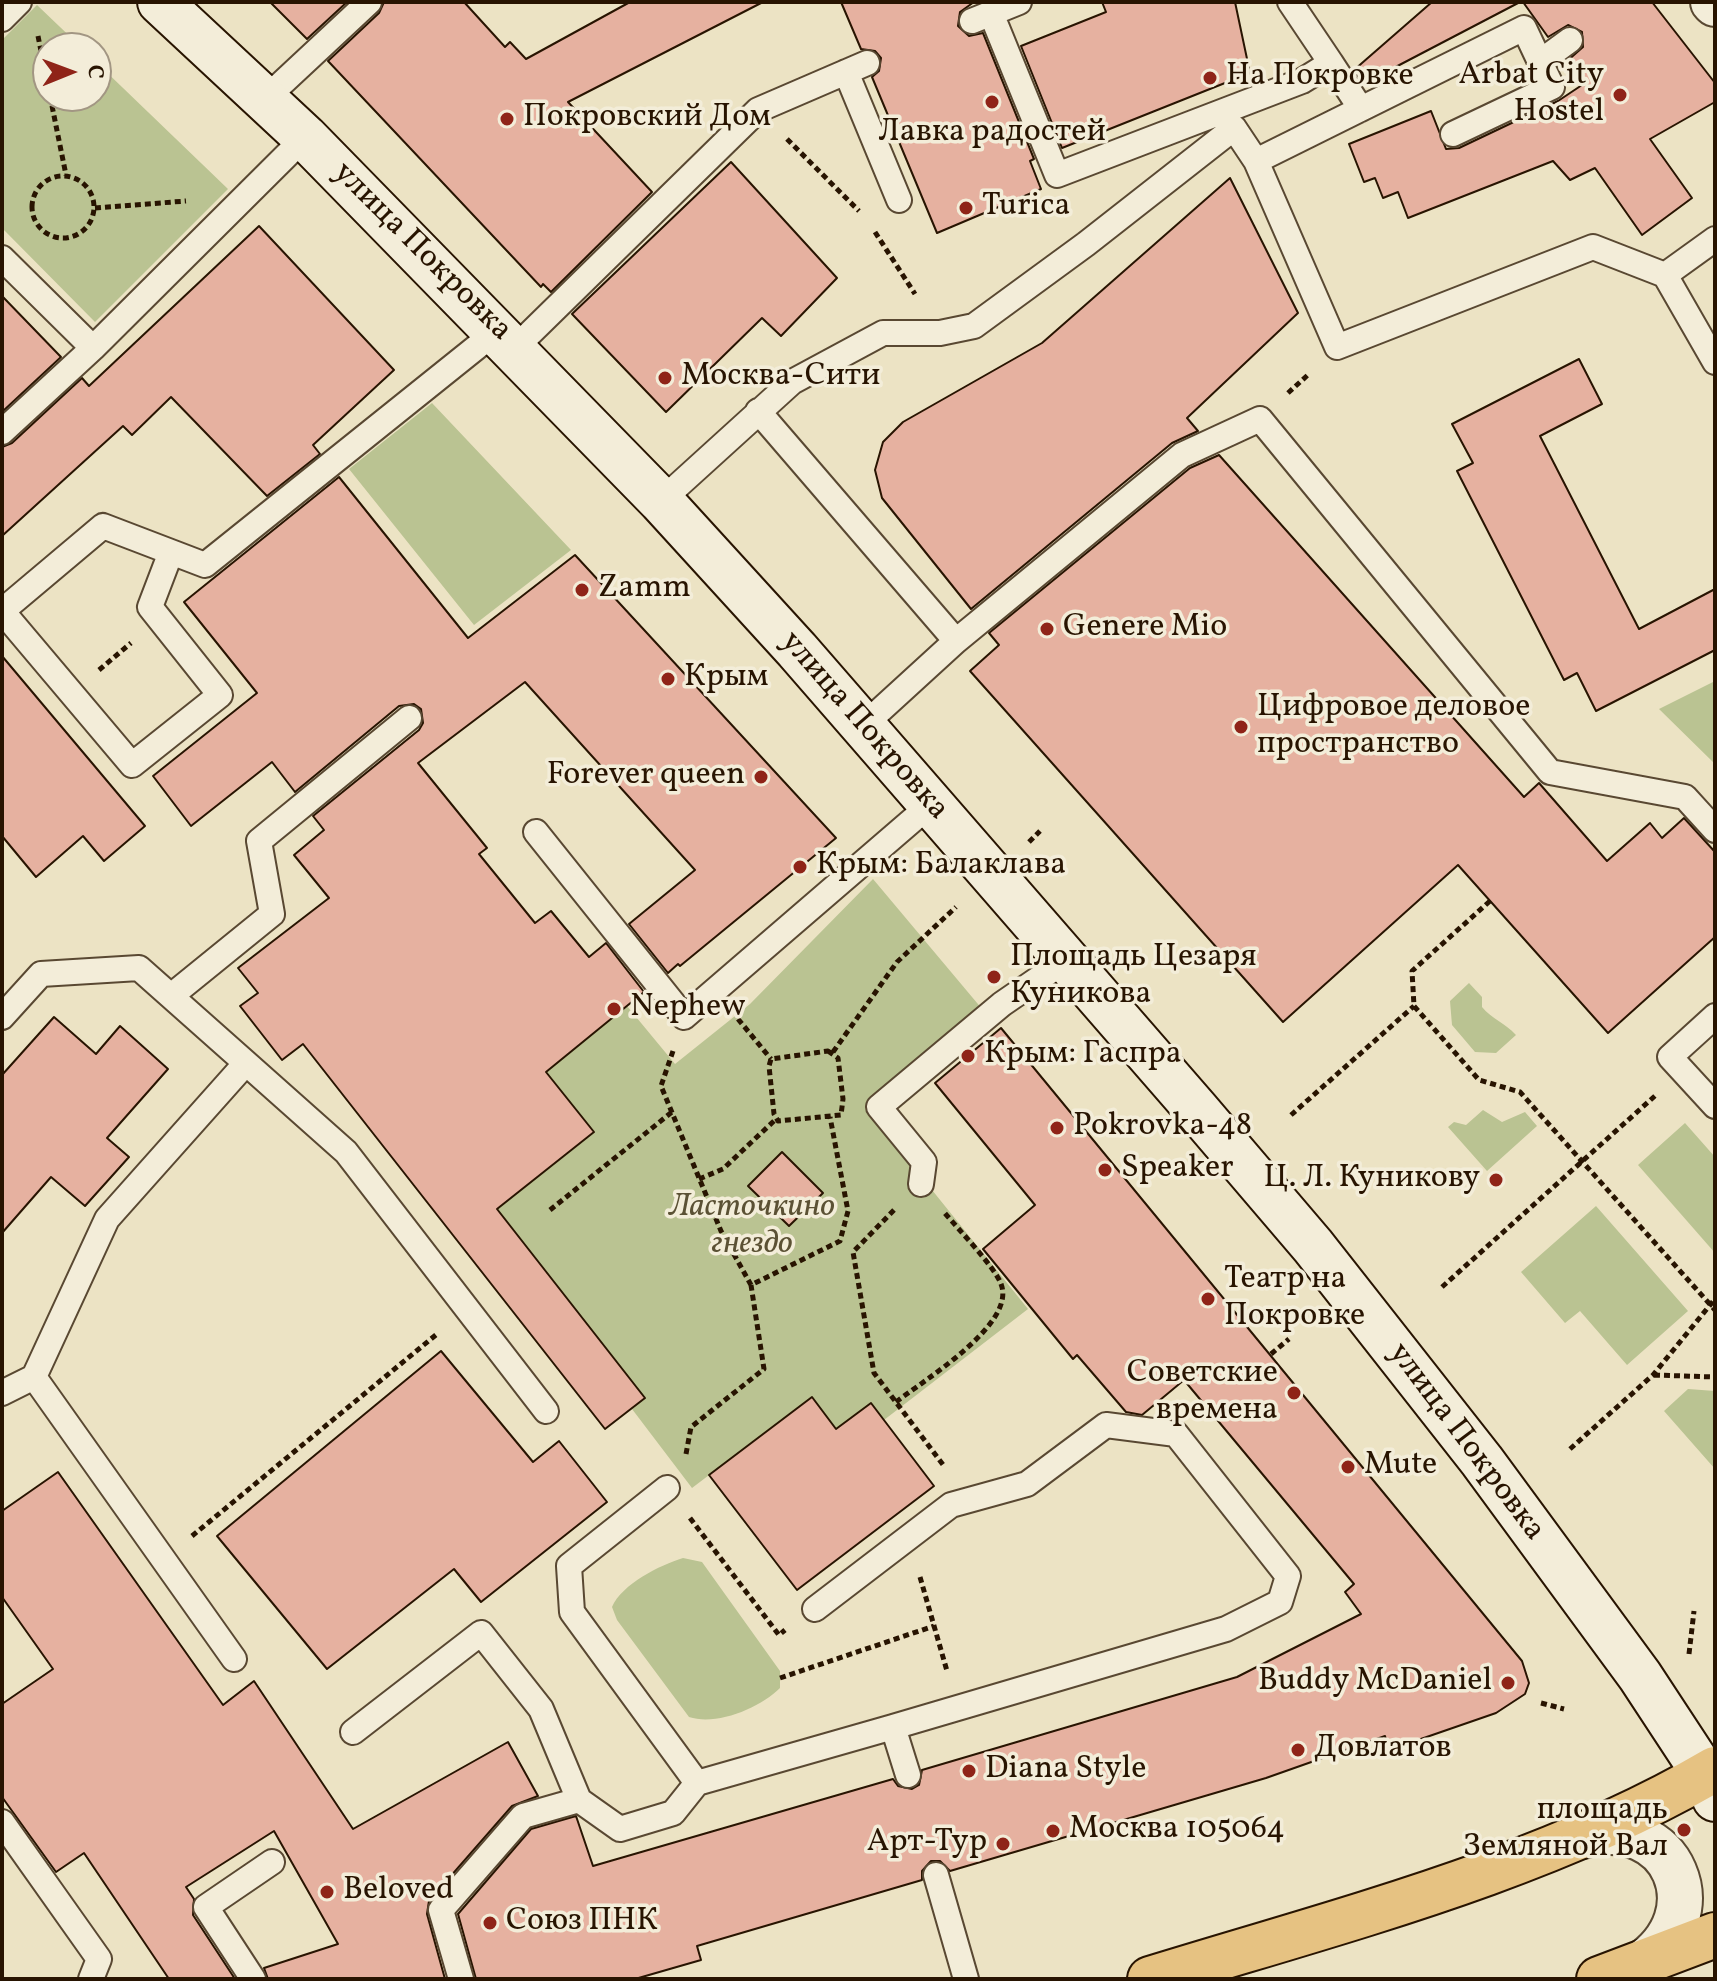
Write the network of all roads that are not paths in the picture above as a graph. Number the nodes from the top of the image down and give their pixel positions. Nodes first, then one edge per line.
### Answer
1 (19, 2) edge
2 (160, 2) edge
3 (369, 2) edge
4 (1019, 2) edge
5 (1290, 2) edge
6 (2, 19) edge
7 (1570, 40) dead end
8 (1540, 62) junction
9 (1331, 63) junction
10 (265, 99) junction
11 (1361, 109) junction
12 (1453, 134) dead end
13 (305, 137) junction
14 (1256, 161) junction
15 (899, 200) dead end
16 (1715, 239) edge
17 (2, 258) edge
18 (1665, 275) junction
19 (507, 339) junction
20 (93, 348) junction
21 (1715, 362) edge
22 (758, 411) junction
23 (2, 432) edge
24 (661, 501) junction
25 (171, 552) junction
26 (2, 611) edge
27 (956, 641) junction
28 (409, 718) dead end
29 (863, 726) junction
30 (930, 805) junction
31 (1715, 830) edge
32 (536, 832) dead end
33 (1066, 960) junction
34 (171, 996) junction
35 (1715, 1016) edge
36 (2, 1017) edge
37 (246, 1063) junction
38 (1715, 1106) edge
39 (921, 1184) road end
40 (34, 1377) junction
41 (2, 1393) edge
42 (546, 1411) dead end
43 (667, 1488) road end
44 (815, 1609) road end
45 (234, 1659) dead end
46 (893, 1727) junction
47 (353, 1732) dead end
48 (908, 1775) dead end
49 (697, 1783) junction
50 (1713, 1783) edge
51 (579, 1800) junction
52 (2, 1822) edge
53 (1582, 1836) junction
54 (272, 1862) dead end
55 (936, 1875) dead end
56 (1715, 1935) edge
57 (1640, 1965) junction
58 (91, 1979) edge
59 (253, 1979) edge
60 (461, 1979) edge
61 (966, 1979) edge
62 (1150, 1979) edge
63 (1599, 1979) edge

1 - 6 lane
2 - 10 main road, улица Покровка
3 - 10 lane
4 - 9 lane
5 - 9 lane
7 - 8 lane
8 - 11 lane
8 - 12 lane
9 - 11 lane
10 - 13 main road, улица Покровка
11 - 14 lane
13 - 19 main road, улица Покровка
13 - 20 lane
14 - 18 lane
14 - 22 lane
15 - 19 lane
16 - 18 lane
17 - 20 lane
18 - 21 lane
19 - 24 main road, улица Покровка
19 - 25 lane
20 - 23 lane
22 - 24 lane
22 - 27 lane
24 - 29 main road, улица Покровка
25 - 26 lane
25 - 26 lane
27 - 29 lane
27 - 31 lane
28 - 34 lane
29 - 30 main road, улица Покровка
30 - 32 lane
30 - 33 main road, улица Покровка
33 - 39 lane
33 - 50 main road, улица Покровка
34 - 36 lane
34 - 37 lane
35 - 38 lane
37 - 40 lane
37 - 42 lane
40 - 41 lane
40 - 45 lane
43 - 49 lane
44 - 46 lane
46 - 48 lane
46 - 49 lane
47 - 51 lane
49 - 51 lane
50 - 53 main road
51 - 60 lane
52 - 58 lane
53 - 57 main road
53 - 62 main road
54 - 59 lane
55 - 61 lane
56 - 57 main road
57 - 63 main road

